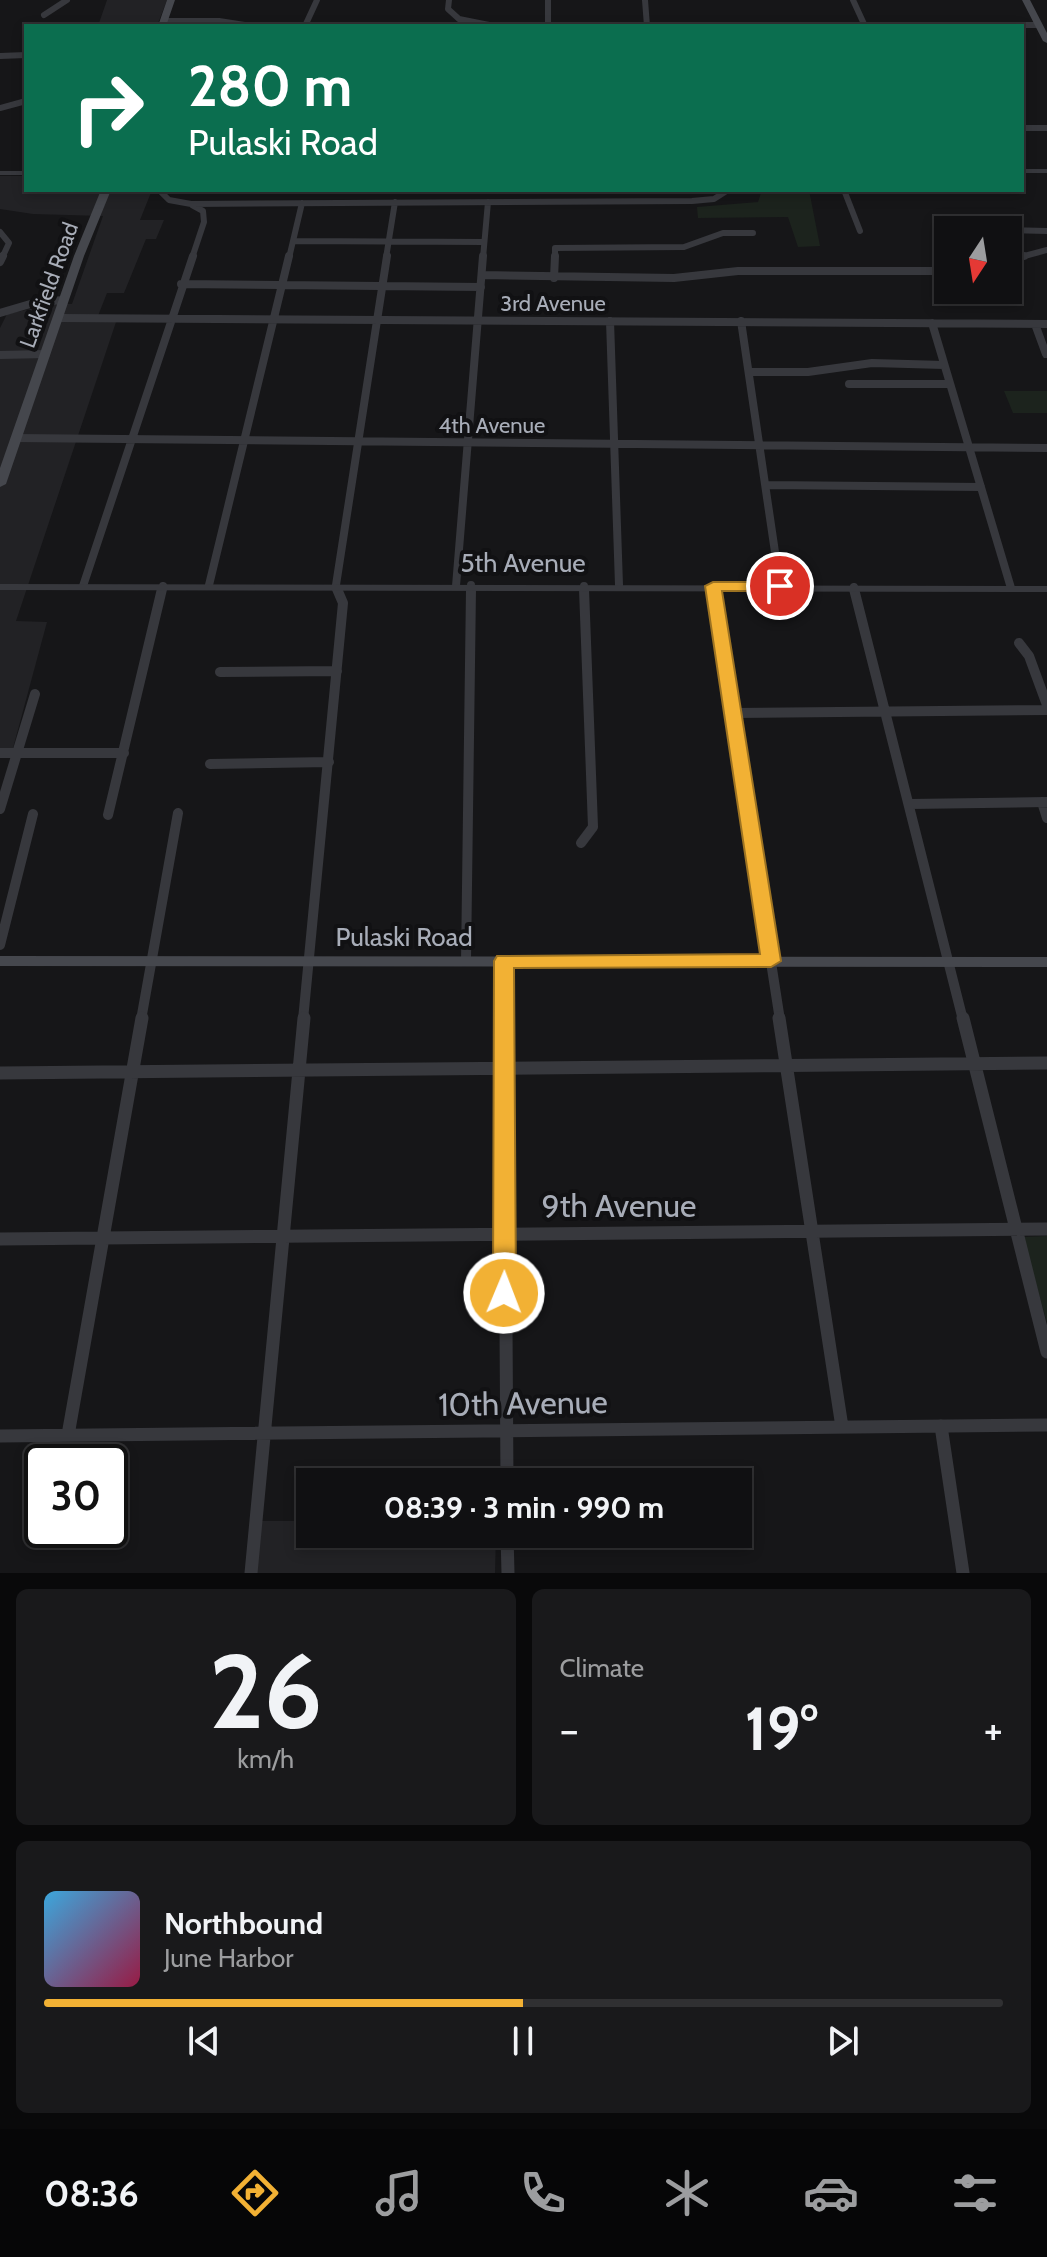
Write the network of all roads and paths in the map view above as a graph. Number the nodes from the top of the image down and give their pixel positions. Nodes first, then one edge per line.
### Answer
1 (67, 0) edge
2 (171, 0) edge
3 (317, 0) edge
4 (449, 0) edge
5 (548, 0) edge
6 (645, 0) edge
7 (853, 0) edge
8 (1026, 0) edge
9 (44, 15) dead end
10 (163, 24) edge
11 (238, 24) edge
12 (306, 24) edge
13 (487, 24) edge
14 (548, 24) edge
15 (647, 24) edge
16 (864, 24) edge
17 (1024, 25) edge
18 (1039, 25) junction
19 (1047, 41) edge
20 (24, 55) edge
21 (0, 56) edge
22 (24, 102) edge
23 (0, 108) edge
24 (1024, 128) edge
25 (1047, 128) edge
26 (1024, 171) edge
27 (1047, 171) edge
28 (0, 173) edge
29 (24, 173) edge
30 (105, 192) edge
31 (161, 192) edge
32 (446, 192) edge
33 (726, 192) edge
34 (845, 192) edge
35 (395, 202) junction
36 (445, 202) junction
37 (488, 202) junction
38 (302, 203) junction
39 (191, 204) junction
40 (1022, 230) edge
41 (860, 231) dead end
42 (1047, 231) edge
43 (0, 232) edge
44 (753, 233) dead end
45 (293, 241) junction
46 (389, 241) junction
47 (484, 242) junction
48 (1047, 250) edge
49 (1022, 257) edge
50 (0, 262) edge
51 (934, 271) edge
52 (482, 275) junction
53 (554, 278) junction
54 (181, 284) junction
55 (281, 285) junction
56 (382, 286) junction
57 (481, 287) junction
58 (64, 300) junction
59 (0, 313) edge
60 (60, 318) junction
61 (171, 319) junction
62 (273, 320) junction
63 (376, 321) junction
64 (477, 321) junction
65 (610, 321) junction
66 (741, 321) junction
67 (932, 323) junction
68 (1035, 324) junction
69 (1047, 324) edge
70 (1046, 354) edge
71 (0, 358) edge
72 (45, 358) junction
73 (944, 365) junction
74 (749, 372) junction
75 (849, 384) dead end
76 (950, 384) junction
77 (16, 438) junction
78 (131, 440) junction
79 (244, 441) junction
80 (356, 441) junction
81 (469, 443) junction
82 (614, 443) junction
83 (759, 445) junction
84 (967, 447) junction
85 (1047, 448) edge
86 (0, 484) edge
87 (766, 485) junction
88 (981, 487) junction
89 (209, 585) junction
90 (336, 585) junction
91 (471, 585) junction
92 (619, 585) junction
93 (83, 586) junction
94 (163, 586) junction
95 (456, 586) junction
96 (584, 586) junction
97 (713, 586) junction
98 (780, 586) junction
99 (0, 587) edge
100 (854, 587) junction
101 (1011, 588) junction
102 (1047, 589) edge
103 (1019, 643) dead end
104 (337, 671) junction
105 (220, 672) dead end
106 (35, 694) dead end
107 (1047, 708) edge
108 (887, 712) junction
109 (732, 713) junction
110 (0, 753) edge
111 (17, 753) junction
112 (124, 753) junction
113 (329, 762) junction
114 (210, 764) dead end
115 (1044, 802) edge
116 (910, 804) junction
117 (0, 809) edge
118 (178, 813) dead end
119 (33, 814) dead end
120 (108, 815) dead end
121 (1047, 818) edge
122 (581, 843) dead end
123 (0, 945) edge
124 (310, 960) junction
125 (0, 961) edge
126 (152, 961) junction
127 (466, 961) junction
128 (504, 961) junction
129 (771, 961) junction
130 (949, 962) junction
131 (1047, 962) edge
132 (1047, 1063) edge
133 (974, 1064) junction
134 (787, 1065) junction
135 (504, 1068) junction
136 (299, 1070) junction
137 (132, 1072) junction
138 (0, 1073) edge
139 (1016, 1229) junction
140 (1047, 1229) edge
141 (812, 1232) junction
142 (505, 1234) junction
143 (284, 1235) junction
144 (103, 1237) junction
145 (0, 1239) edge
146 (1047, 1352) edge
147 (1047, 1425) edge
148 (941, 1426) junction
149 (842, 1427) junction
150 (507, 1431) junction
151 (264, 1433) junction
152 (68, 1435) junction
153 (0, 1436) edge
154 (507, 1468) edge
155 (507, 1548) edge
156 (251, 1573) edge
157 (508, 1573) edge
158 (963, 1573) edge

1 - 9 street
2 - 10 main road
3 - 12 street
4 - 13 street
5 - 14 street
6 - 15 street
7 - 16 street
8 - 18 main road
10 - 11 street
17 - 18 street
18 - 19 main road
20 - 21 street
22 - 23 street
24 - 25 street
26 - 27 street
28 - 29 street
30 - 58 main road, Larkfield Road
31 - 39 street
32 - 36 street
33 - 37 street
34 - 41 street
35 - 36 street
35 - 38 street
35 - 46 street
36 - 37 street
37 - 47 street
38 - 39 street
38 - 45 street
39 - 54 street
40 - 42 street
43 - 50 street
44 - 53 street
45 - 46 street
45 - 55 street
46 - 47 street
46 - 56 street
47 - 52 street
48 - 49 street
51 - 53 street
52 - 53 street
52 - 57 street
54 - 55 street
54 - 61 street
55 - 56 street
55 - 62 street
56 - 57 street
56 - 63 street
57 - 64 street
58 - 59 street
58 - 60 main road, Larkfield Road
60 - 61 street, 3rd Avenue
60 - 72 main road, Larkfield Road
61 - 62 street, 3rd Avenue
61 - 78 street
62 - 63 street, 3rd Avenue
62 - 79 street
63 - 64 street, 3rd Avenue
63 - 80 street
64 - 65 street, 3rd Avenue
64 - 81 street
65 - 66 street, 3rd Avenue
65 - 82 street
66 - 67 street, 3rd Avenue
66 - 74 street
67 - 68 street, 3rd Avenue
67 - 73 street
68 - 69 street, 3rd Avenue
68 - 70 street
71 - 72 street
72 - 77 main road, Larkfield Road
73 - 74 street
73 - 76 street
74 - 83 street
75 - 76 street
76 - 84 street
77 - 78 street, 4th Avenue
77 - 86 main road, Larkfield Road
78 - 79 street, 4th Avenue
78 - 93 street
79 - 80 street, 4th Avenue
79 - 89 street
80 - 81 street, 4th Avenue
80 - 90 street
81 - 82 street, 4th Avenue
81 - 95 street
82 - 83 street, 4th Avenue
82 - 92 street
83 - 84 street, 4th Avenue
83 - 87 street
84 - 85 street, 4th Avenue
84 - 88 street
87 - 88 street
87 - 98 street
88 - 101 street
89 - 90 street, 5th Avenue
89 - 94 street, 5th Avenue
90 - 95 street, 5th Avenue
90 - 104 street
91 - 95 street, 5th Avenue
91 - 96 street, 5th Avenue
91 - 127 street
92 - 96 street, 5th Avenue
92 - 97 street, 5th Avenue
93 - 94 street, 5th Avenue
93 - 99 street, 5th Avenue
94 - 112 street
96 - 122 street
97 - 98 street, 5th Avenue
97 - 109 street
98 - 100 street, 5th Avenue
100 - 101 street, 5th Avenue
100 - 108 street
101 - 102 street, 5th Avenue
103 - 107 street
104 - 105 street
104 - 113 street
106 - 111 street
107 - 108 street
108 - 109 street
108 - 116 street
109 - 129 street
110 - 111 street
111 - 112 street
111 - 117 street
112 - 120 street
113 - 114 street
113 - 124 street
115 - 116 street
115 - 121 street
116 - 130 street
118 - 126 street
119 - 123 street
124 - 126 main road, Pulaski Road
124 - 127 main road, Pulaski Road
124 - 136 street
125 - 126 main road, Pulaski Road
126 - 137 street
127 - 128 main road, Pulaski Road
128 - 129 main road, Pulaski Road
128 - 135 street
129 - 130 main road, Pulaski Road
129 - 134 street
130 - 131 main road, Pulaski Road
130 - 133 street
132 - 133 street
133 - 134 street
133 - 139 street
134 - 135 street
134 - 141 street
135 - 136 street
135 - 142 street
136 - 137 street
136 - 143 street
137 - 138 street
137 - 144 street
139 - 140 street, 9th Avenue
139 - 141 street, 9th Avenue
139 - 146 street
141 - 142 street, 9th Avenue
141 - 149 street
142 - 143 street, 9th Avenue
142 - 150 street
143 - 144 street, 9th Avenue
143 - 151 street
144 - 145 street, 9th Avenue
144 - 152 street
147 - 148 street, 10th Avenue
148 - 149 street, 10th Avenue
148 - 158 street
149 - 150 street, 10th Avenue
150 - 151 street, 10th Avenue
150 - 154 street
151 - 152 street, 10th Avenue
151 - 156 street
152 - 153 street, 10th Avenue
155 - 157 street

